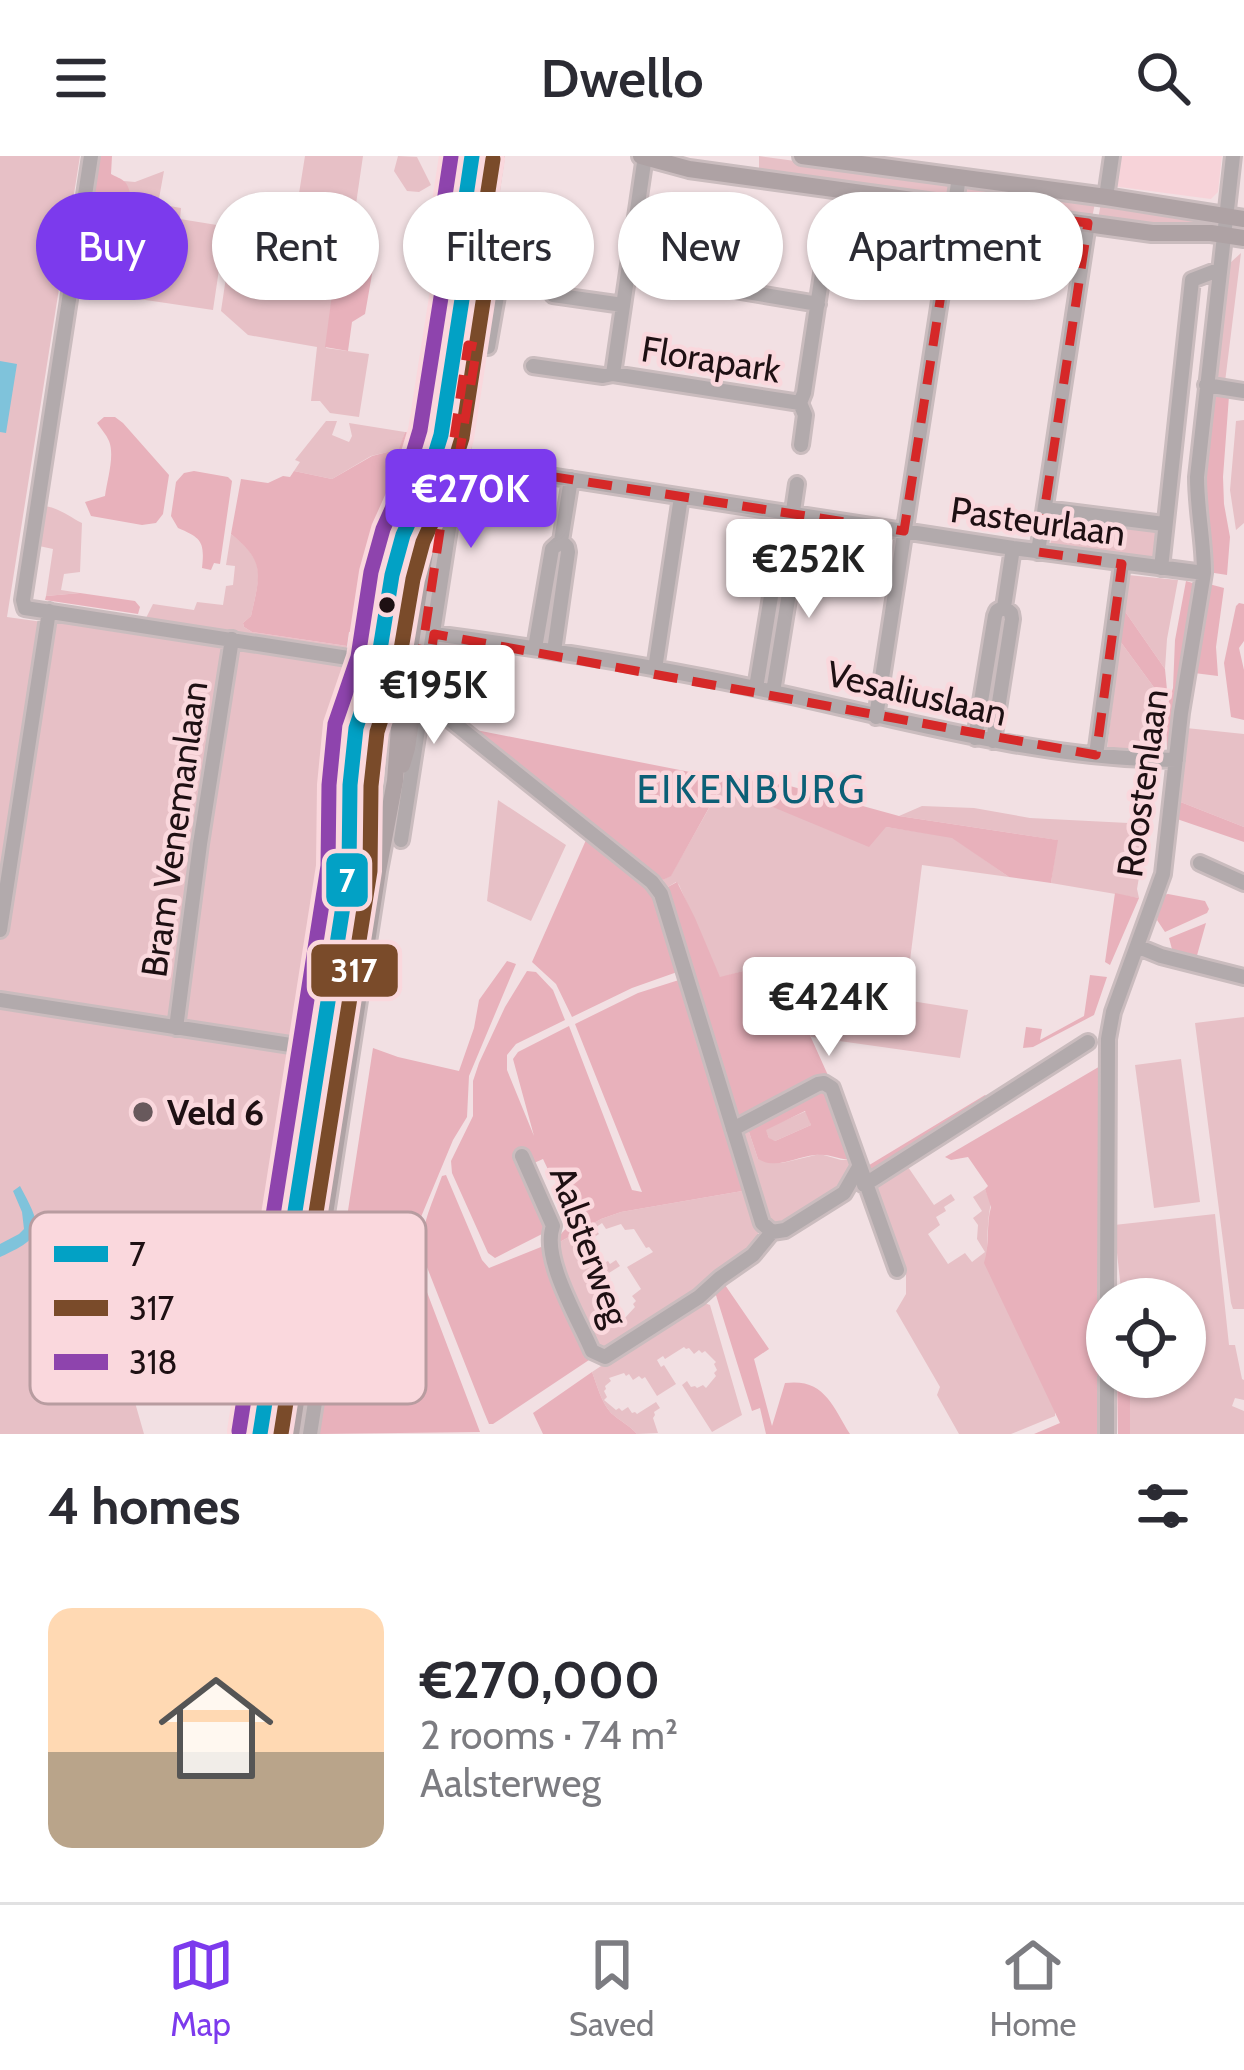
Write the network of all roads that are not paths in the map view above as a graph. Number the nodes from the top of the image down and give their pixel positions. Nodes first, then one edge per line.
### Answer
1 (91, 156) edge
2 (481, 156) edge
3 (494, 156) edge
4 (644, 156) edge
5 (802, 156) edge
6 (1112, 156) edge
7 (1233, 156) edge
8 (928, 165) edge
9 (959, 177) junction
10 (476, 192) edge
11 (489, 192) edge
12 (639, 192) edge
13 (859, 192) edge
14 (957, 192) edge
15 (1106, 197) junction
16 (1235, 217) edge
17 (1083, 222) edge
18 (1088, 223) junction
19 (1224, 235) junction
20 (1244, 238) edge
21 (1218, 270) junction
22 (783, 298) edge
23 (476, 300) edge
24 (497, 300) edge
25 (591, 300) edge
26 (623, 300) edge
27 (819, 300) edge
28 (938, 300) edge
29 (622, 304) junction
30 (818, 304) junction
31 (472, 346) junction
32 (533, 366) dead end
33 (613, 374) junction
34 (1206, 385) junction
35 (1244, 391) edge
36 (800, 403) junction
37 (802, 445) dead end
38 (459, 463) junction
39 (571, 479) junction
40 (797, 484) dead end
41 (681, 497) junction
42 (1045, 509) junction
43 (793, 513) junction
44 (1164, 524) junction
45 (904, 531) junction
46 (561, 542) junction
47 (1013, 548) junction
48 (1038, 552) junction
49 (1123, 564) junction
50 (1161, 568) junction
51 (784, 572) junction
52 (1204, 573) junction
53 (1004, 608) junction
54 (49, 611) junction
55 (434, 634) junction
56 (232, 640) junction
57 (535, 648) junction
58 (554, 651) junction
59 (348, 658) dead end
60 (655, 668) junction
61 (756, 688) junction
62 (773, 692) junction
63 (414, 697) junction
64 (876, 716) junction
65 (975, 738) junction
66 (993, 742) junction
67 (1096, 755) junction
68 (1176, 760) junction
69 (401, 840) dead end
70 (1200, 863) dead end
71 (1244, 883) edge
72 (0, 930) edge
73 (1138, 947) junction
74 (1243, 971) edge
75 (0, 1000) edge
76 (176, 1028) junction
77 (1088, 1042) dead end
78 (350, 1054) junction
79 (734, 1129) junction
80 (522, 1156) dead end
81 (859, 1167) junction
82 (864, 1185) junction
83 (844, 1192) junction
84 (871, 1202) junction
85 (325, 1212) edge
86 (772, 1232) junction
87 (897, 1270) dead end
88 (1107, 1278) edge
89 (1107, 1398) edge
90 (296, 1404) edge
91 (315, 1404) edge
92 (291, 1434) edge
93 (310, 1434) edge
94 (1107, 1434) edge

1 - 54 street
2 - 10 main road
3 - 11 main road
4 - 12 street, Florapark
4 - 13 main road
5 - 8 main road
6 - 15 street
7 - 16 street, Roostenlaan
8 - 9 main road
9 - 14 street
9 - 15 main road
15 - 16 main road
16 - 19 street, Roostenlaan
17 - 18 main road
18 - 19 main road
18 - 42 street
19 - 20 main road
19 - 21 street, Roostenlaan
21 - 34 street, Roostenlaan
21 - 44 street, Roostenlaan
22 - 30 street, Florapark
23 - 31 main road
24 - 31 street
25 - 29 street, Florapark
26 - 29 street, Florapark
27 - 30 street, Florapark
28 - 45 street
29 - 33 street, Florapark
30 - 36 street, Florapark
31 - 38 street
31 - 63 main road
32 - 33 street, Florapark
33 - 36 street, Florapark
34 - 35 street
34 - 52 street, Roostenlaan
36 - 37 street, Florapark
38 - 39 street, Pasteurlaan
38 - 55 street
39 - 41 street, Pasteurlaan
39 - 46 street
40 - 43 street
41 - 43 street, Pasteurlaan
41 - 60 street
42 - 44 street, Pasteurlaan
42 - 48 street
43 - 45 street, Pasteurlaan
43 - 51 street
44 - 50 street, Roostenlaan
45 - 47 street, Pasteurlaan
45 - 64 street
46 - 57 street
46 - 58 street
47 - 48 street, Pasteurlaan
47 - 53 street
48 - 49 street, Pasteurlaan
49 - 50 street, Pasteurlaan
49 - 67 street
50 - 52 street, Pasteurlaan
51 - 61 street
51 - 62 street
52 - 68 street, Roostenlaan
53 - 65 street
53 - 66 street
54 - 56 street
54 - 72 street
55 - 57 street, Vesaliuslaan
55 - 63 street
56 - 59 street
56 - 76 street, Bram Venemanlaan
57 - 58 street, Vesaliuslaan
58 - 60 street, Vesaliuslaan
60 - 61 street, Vesaliuslaan
61 - 62 street, Vesaliuslaan
62 - 64 street, Vesaliuslaan
63 - 69 street
63 - 78 main road
63 - 79 street
64 - 65 street, Vesaliuslaan
65 - 66 street, Vesaliuslaan
66 - 67 street, Vesaliuslaan
67 - 68 street, Vesaliuslaan
68 - 73 street, Roostenlaan
70 - 71 street
73 - 74 street
73 - 88 street, Roostenlaan
75 - 76 street
76 - 78 street
77 - 82 street
78 - 85 main road
79 - 81 street
79 - 86 street
80 - 86 street, Aalsterweg
81 - 82 street
81 - 83 street
82 - 84 street
83 - 84 street
83 - 86 street, Aalsterweg
84 - 87 street
89 - 94 street
90 - 92 main road
91 - 93 street

